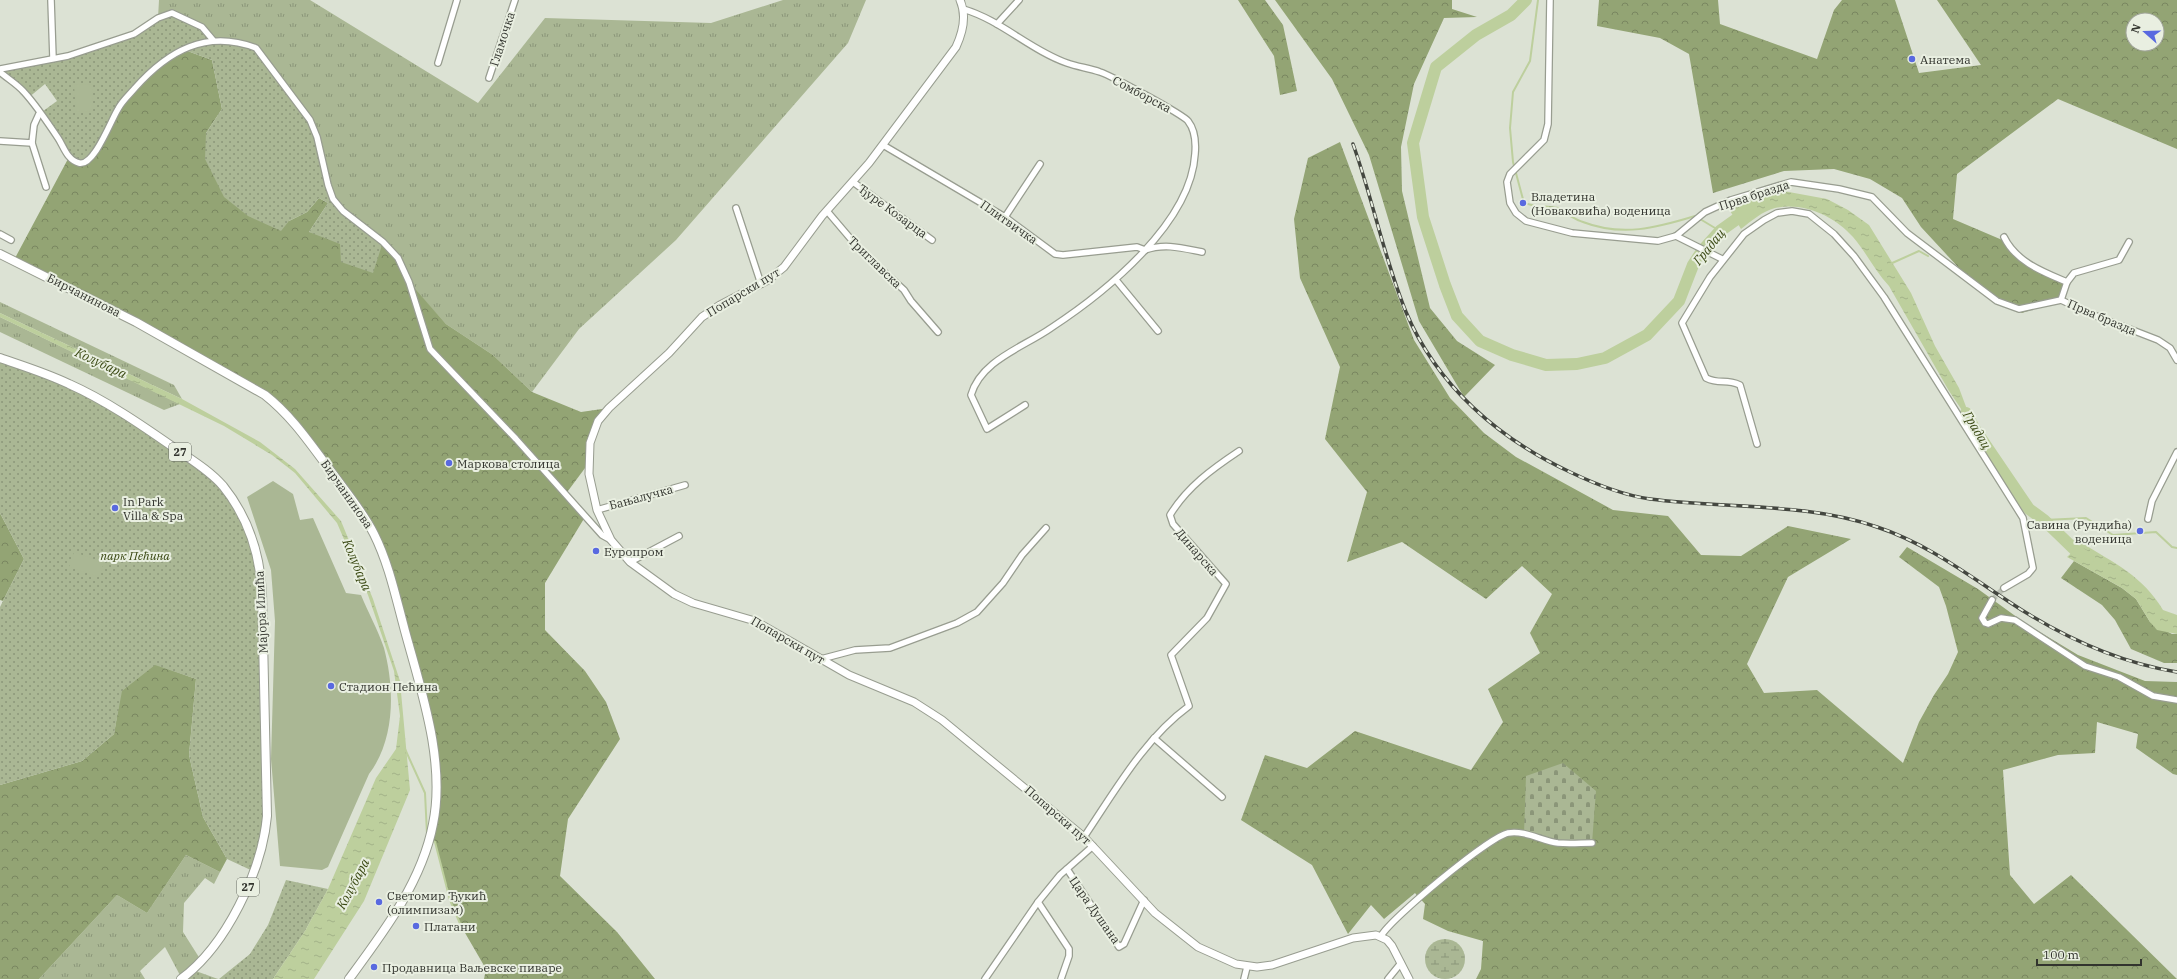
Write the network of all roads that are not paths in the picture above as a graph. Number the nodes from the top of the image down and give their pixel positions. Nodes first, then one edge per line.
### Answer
1 (51, 0) edge
2 (457, 0) edge
3 (515, 0) edge
4 (960, 0) edge
5 (1019, 0) edge
6 (1550, 0) edge
7 (963, 9) junction
8 (997, 24) junction
9 (213, 40) junction
10 (54, 58) junction
11 (438, 63) dead end
12 (0, 69) edge
13 (0, 72) edge
14 (489, 78) dead end
15 (39, 114) junction
16 (0, 141) edge
17 (32, 143) junction
18 (883, 145) junction
19 (1040, 164) dead end
20 (853, 182) junction
21 (46, 188) dead end
22 (736, 208) dead end
23 (827, 211) junction
24 (1005, 217) junction
25 (0, 234) edge
26 (1676, 236) junction
27 (2004, 237) dead end
28 (11, 240) dead end
29 (932, 240) dead end
30 (2129, 242) dead end
31 (1145, 250) junction
32 (1202, 252) dead end
33 (0, 254) edge
34 (1720, 258) junction
35 (1116, 280) junction
36 (2067, 282) junction
37 (761, 284) junction
38 (2061, 300) junction
39 (1158, 331) dead end
40 (938, 332) dead end
41 (0, 358) edge
42 (2177, 360) edge
43 (1025, 405) dead end
44 (1757, 444) dead end
45 (1239, 451) dead end
46 (2177, 452) edge
47 (685, 485) dead end
48 (597, 510) junction
49 (2148, 519) dead end
50 (1046, 528) dead end
51 (679, 536) dead end
52 (611, 540) junction
53 (630, 562) junction
54 (2004, 588) tunnel mouth
55 (1992, 600) tunnel mouth
56 (821, 659) junction
57 (2177, 700) edge
58 (1154, 738) junction
59 (1222, 797) dead end
60 (1084, 837) junction
61 (1592, 843) dead end
62 (1093, 846) junction
63 (1067, 870) junction
64 (1144, 900) junction
65 (1038, 902) junction
66 (1381, 936) junction
67 (1401, 964) junction
68 (1247, 967) junction
69 (181, 979) edge
70 (348, 979) edge
71 (986, 979) edge
72 (1061, 979) edge
73 (1244, 979) edge
74 (1388, 979) edge
75 (1409, 979) edge

1 - 10 street
2 - 11 street
3 - 14 street, Гламочка
4 - 7 street, Попарски пут
5 - 8 street
6 - 26 street, Прва бразда
7 - 8 street, Сомборска
7 - 18 street, Попарски пут
8 - 31 street, Сомборска
9 - 10 street
9 - 15 street
9 - 52 street
10 - 12 street
13 - 15 street
15 - 17 street
16 - 17 street
17 - 21 street
18 - 20 street, Попарски пут
18 - 24 street, Плитвичка
19 - 24 street
20 - 23 street, Попарски пут
20 - 29 street, Ђуре Козарца
22 - 37 street
23 - 37 street, Попарски пут
23 - 40 street, Триглавска
24 - 31 street, Плитвичка
25 - 28 street
26 - 34 street
26 - 38 street, Прва бразда
27 - 36 street
30 - 36 street
31 - 32 street, Плитвичка
31 - 35 street, Сомборска
33 - 70 main road, Бирчанинова
34 - 44 street
34 - 54 street
35 - 39 street
35 - 43 street, Сомборска
36 - 38 street
37 - 48 street, Попарски пут
38 - 42 street, Прва бразда
41 - 69 main road, Мајора Илића / 27
45 - 58 street, Динарска
46 - 49 street
47 - 48 street, Бањалучка
48 - 52 street, Попарски пут
50 - 56 street
51 - 53 street
52 - 53 street, Попарски пут
53 - 56 street, Попарски пут
55 - 57 street
56 - 60 street, Попарски пут
58 - 59 street
58 - 60 street, Динарска
60 - 62 street, Попарски пут
61 - 66 street
62 - 63 street
62 - 64 street, Попарски пут
63 - 64 street, Цара Душана
63 - 65 street
64 - 68 street, Попарски пут
65 - 71 street
65 - 72 street
66 - 67 street
66 - 68 street, Попарски пут
67 - 74 street
67 - 75 street
68 - 73 street

